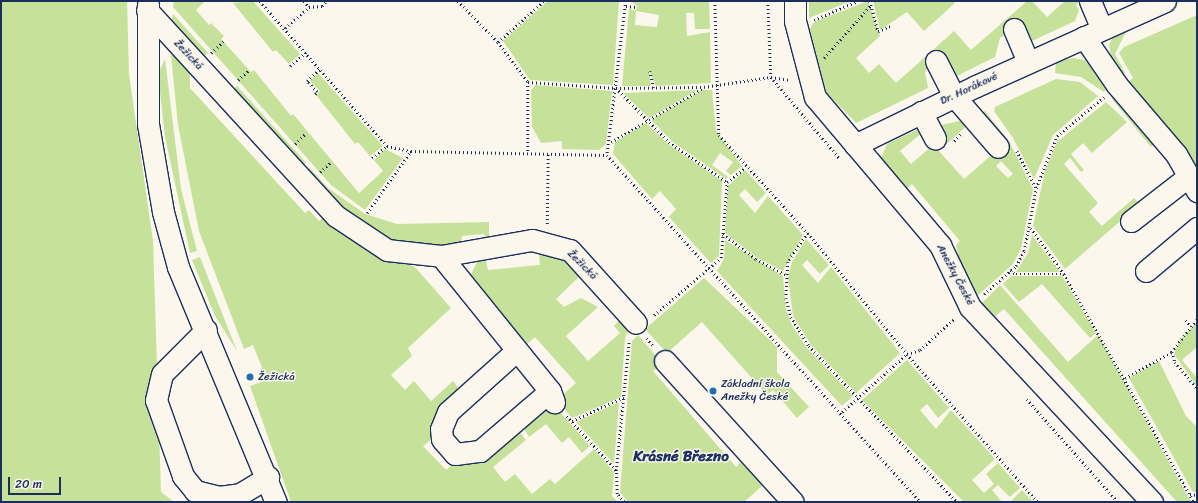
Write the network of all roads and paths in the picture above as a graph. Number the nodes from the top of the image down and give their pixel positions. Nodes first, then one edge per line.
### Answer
1 (260, 1) edge
2 (304, 1) edge
3 (326, 1) edge
4 (458, 1) edge
5 (544, 1) edge
6 (626, 1) edge
7 (715, 1) edge
8 (795, 1) edge
9 (858, 1) edge
10 (870, 1) edge
11 (1090, 1) edge
12 (1165, 1) edge
13 (871, 5) junction
14 (148, 6) edge
15 (626, 6) junction
16 (309, 7) junction
17 (636, 7) dead end
18 (808, 22) dead end
19 (891, 26) dead end
20 (284, 28) junction
21 (1014, 29) dead end
22 (1093, 33) junction
23 (224, 41) dead end
24 (498, 42) junction
25 (306, 52) junction
26 (211, 54) dead end
27 (936, 61) dead end
28 (821, 62) dead end
29 (1028, 62) junction
30 (290, 66) dead end
31 (320, 69) junction
32 (249, 70) dead end
33 (650, 70) dead end
34 (235, 82) dead end
35 (528, 82) junction
36 (809, 82) junction
37 (704, 87) junction
38 (718, 87) junction
39 (616, 88) junction
40 (654, 88) junction
41 (315, 94) dead end
42 (1108, 94) dead end
43 (954, 96) junction
44 (921, 112) junction
45 (647, 120) junction
46 (967, 129) dead end
47 (306, 133) dead end
48 (944, 140) joint
49 (610, 142) junction
50 (293, 145) dead end
51 (855, 145) junction
52 (387, 146) junction
53 (998, 147) dead end
54 (411, 151) junction
55 (528, 151) junction
56 (548, 153) junction
57 (607, 155) junction
58 (372, 158) dead end
59 (331, 162) dead end
60 (746, 167) junction
61 (318, 173) dead end
62 (727, 182) junction
63 (1193, 184) edge
64 (367, 213) dead end
65 (1131, 221) dead end
66 (1030, 227) junction
67 (1197, 228) edge
68 (808, 233) junction
69 (723, 234) junction
70 (546, 244) junction
71 (441, 256) junction
72 (710, 269) junction
73 (1010, 271) junction
74 (1146, 271) dead end
75 (1064, 274) junction
76 (786, 275) junction
77 (970, 307) junction
78 (1186, 320) dead end
79 (1197, 320) edge
80 (637, 325) junction
81 (1190, 326) junction
82 (206, 330) junction
83 (516, 351) junction
84 (1172, 352) junction
85 (907, 354) junction
86 (665, 361) joint
87 (1126, 378) junction
88 (1197, 388) edge
89 (1024, 395) dead end
90 (552, 396) junction
91 (624, 397) junction
92 (857, 399) junction
93 (842, 412) junction
94 (572, 421) junction
95 (616, 471) junction
96 (268, 477) junction
97 (1190, 494) junction
98 (1197, 495) edge
99 (276, 502) edge
100 (624, 502) edge
101 (793, 502) edge
102 (921, 502) edge
103 (957, 502) edge
104 (1038, 502) edge
105 (1118, 502) edge
106 (1152, 502) edge
107 (1194, 502) edge

1 - 20 path
2 - 16 path
3 - 16 path
4 - 24 path
5 - 24 path
6 - 15 path
7 - 38 path
8 - 36 street, Anežky České
9 - 18 path
10 - 13 path
11 - 22 street
12 - 22 street, Dr. Horákové
13 - 19 path
13 - 28 path
14 - 71 street, Žežická
14 - 82 street
15 - 17 path
15 - 39 path
16 - 20 path
20 - 25 path
21 - 29 street
22 - 29 street, Dr. Horákové
22 - 63 street
23 - 26 path
24 - 35 path
25 - 30 path
25 - 31 path
27 - 43 street
29 - 43 street, Dr. Horákové
31 - 41 path
31 - 52 path
32 - 34 path
33 - 40 path
35 - 39 path
35 - 55 path
36 - 38 path
36 - 51 street, Anežky České
37 - 38 path
37 - 40 path
37 - 45 path
38 - 60 path
39 - 40 path
39 - 45 path
39 - 49 path
42 - 66 path
43 - 44 street, Dr. Horákové
43 - 53 street
44 - 48 street
44 - 51 street, Dr. Horákové
45 - 49 path
45 - 62 path
46 - 48 path
47 - 50 path
49 - 57 path
51 - 77 street, Anežky České
52 - 54 path
52 - 58 path
54 - 55 path
54 - 64 path
55 - 56 path
56 - 57 path
56 - 70 path
57 - 72 path
59 - 61 path
60 - 62 path
60 - 68 path
62 - 69 path
63 - 65 street
66 - 73 path
66 - 75 path
67 - 74 street
68 - 76 path
68 - 85 path
69 - 72 path
69 - 76 path
70 - 71 street, Žežická
70 - 80 street, Žežická
71 - 83 street
72 - 80 path
72 - 93 path
73 - 75 path
73 - 77 path
75 - 87 path
76 - 92 path
77 - 85 path
77 - 106 street, Anežky České
78 - 81 path
79 - 81 path
80 - 86 path
80 - 91 path
81 - 84 path
82 - 96 street
82 - 96 street
83 - 90 street
83 - 90 street
84 - 87 path
84 - 88 path
85 - 92 path
85 - 104 path
86 - 101 street
87 - 97 path
89 - 105 path
90 - 94 path
91 - 94 path
91 - 95 path
92 - 93 path
92 - 103 path
93 - 102 path
94 - 95 path
95 - 100 path
96 - 99 street
97 - 98 path
97 - 107 path

